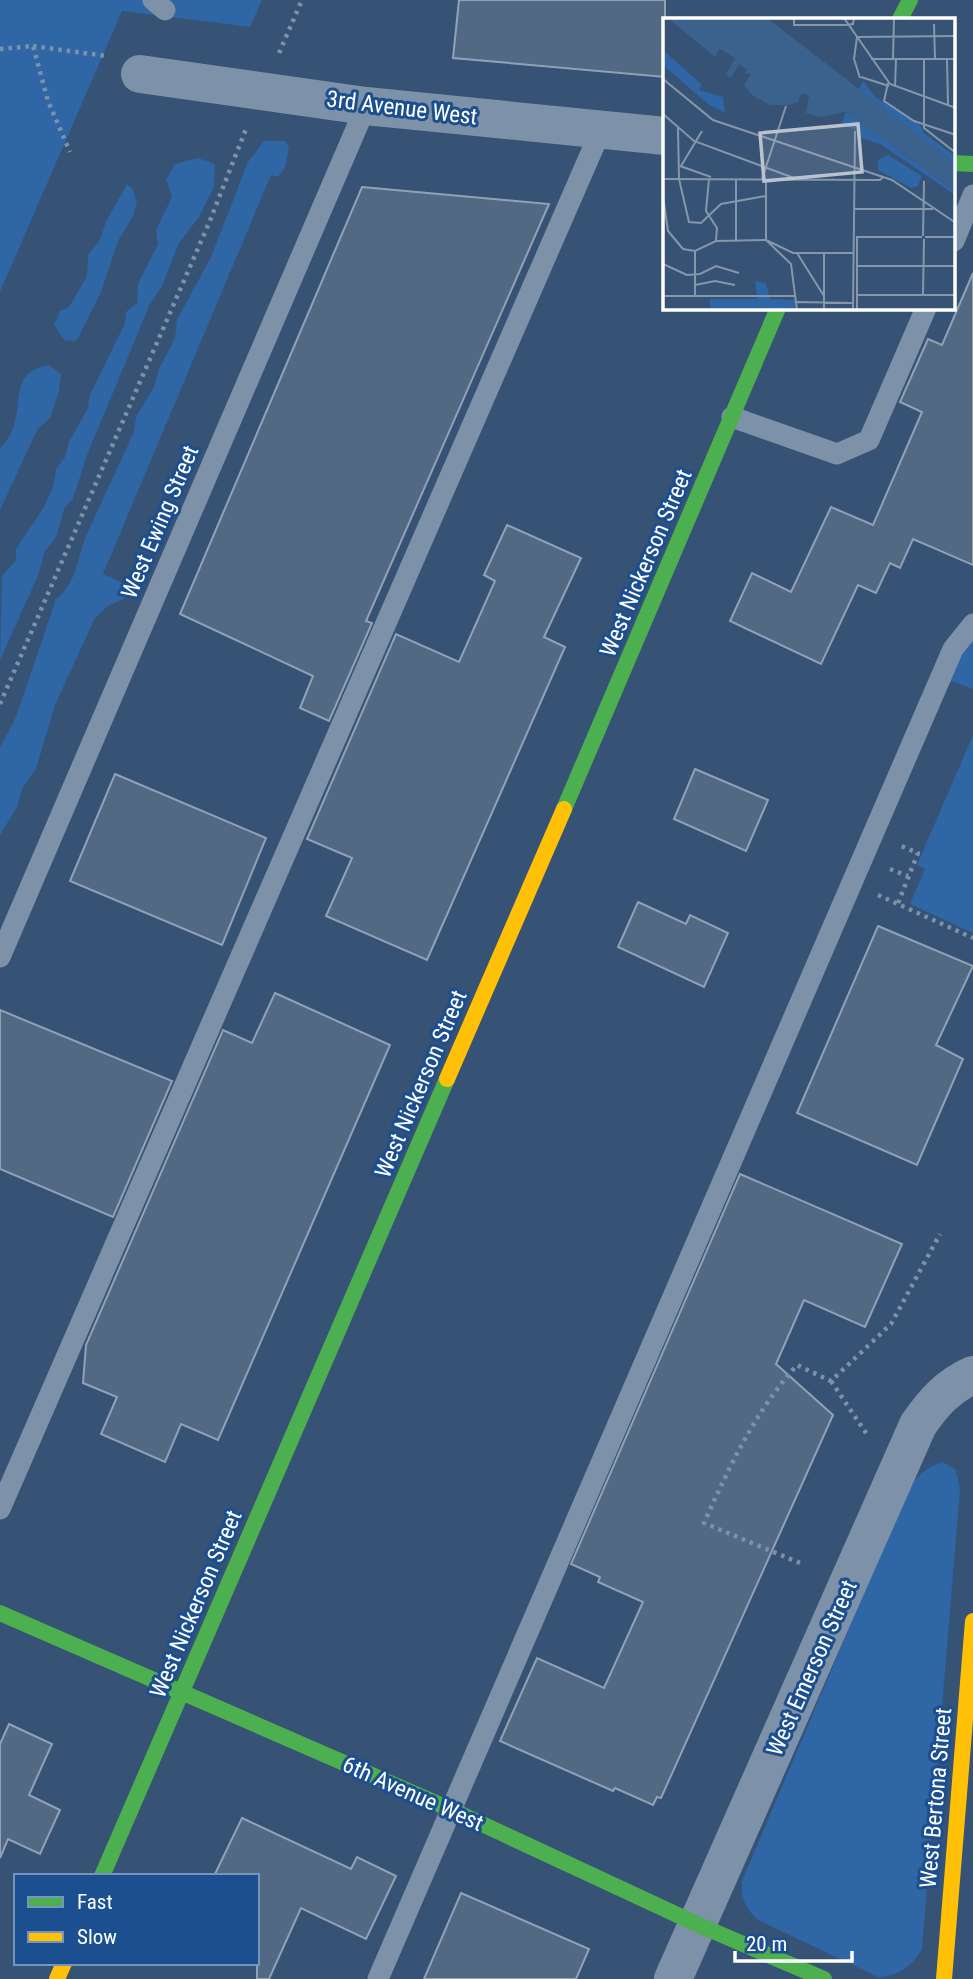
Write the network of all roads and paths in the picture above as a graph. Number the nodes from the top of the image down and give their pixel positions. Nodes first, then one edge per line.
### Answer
1 (302, 0) edge
2 (909, 0) edge
3 (900, 18) edge
4 (33, 46) junction
5 (0, 49) edge
6 (276, 60) dead end
7 (124, 65) joint
8 (366, 106) junction
9 (601, 130) junction
10 (244, 135) dead end
11 (663, 136) edge
12 (70, 152) dead end
13 (973, 195) edge
14 (956, 236) edge
15 (777, 310) edge
16 (925, 310) edge
17 (732, 416) junction
18 (973, 624) edge
19 (0, 704) edge
20 (895, 843) dead end
21 (873, 893) dead end
22 (898, 903) junction
23 (973, 938) edge
24 (0, 957) edge
25 (940, 1234) dead end
26 (973, 1375) edge
27 (831, 1381) junction
28 (868, 1436) dead end
29 (0, 1509) edge
30 (800, 1563) dead end
31 (0, 1613) edge
32 (973, 1621) edge
33 (182, 1693) junction
34 (452, 1810) junction
35 (103, 1874) edge
36 (699, 1925) junction
37 (960, 1933) edge
38 (377, 1979) edge
39 (673, 1979) edge
40 (824, 1979) edge
41 (944, 1979) edge

1 - 6 path
2 - 3 main road
4 - 5 path
4 - 7 path
4 - 12 path
7 - 8 street, 3rd Avenue West
8 - 9 street, 3rd Avenue West
8 - 24 lane, West Ewing Street
9 - 11 street, 3rd Avenue West
9 - 29 lane
10 - 19 path
13 - 14 lane
15 - 17 main road, West Nickerson Street
16 - 17 lane
17 - 33 main road, West Nickerson Street
18 - 34 lane
20 - 22 path
21 - 22 path
22 - 23 path
25 - 27 path
26 - 36 street, West Emerson Street
27 - 28 path
27 - 30 path
31 - 33 main road, 6th Avenue West
32 - 37 main road, West Bertona Street
33 - 34 main road, 6th Avenue West
33 - 35 main road, West Nickerson Street
34 - 36 main road, 6th Avenue West
34 - 38 lane
36 - 39 street, West Emerson Street
36 - 40 main road, 6th Avenue West
37 - 41 main road, West Bertona Street

